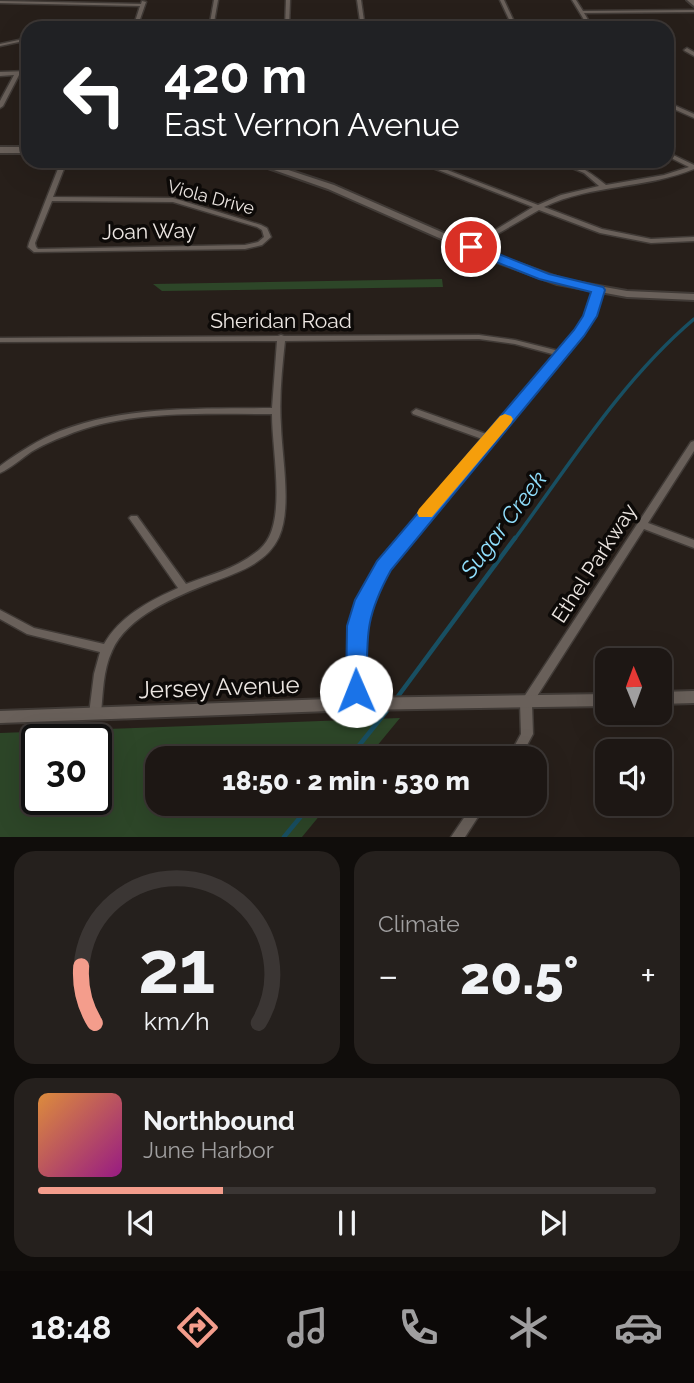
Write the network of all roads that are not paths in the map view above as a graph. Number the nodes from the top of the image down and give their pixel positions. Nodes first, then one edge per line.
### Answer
1 (216, 0) edge
2 (288, 0) edge
3 (359, 0) edge
4 (502, 0) edge
5 (574, 0) edge
6 (690, 0) edge
7 (0, 2) edge
8 (144, 3) edge
9 (694, 4) edge
10 (694, 11) edge
11 (582, 12) junction
12 (138, 21) edge
13 (212, 21) edge
14 (288, 21) edge
15 (362, 21) edge
16 (512, 21) edge
17 (587, 21) edge
18 (21, 41) edge
19 (0, 46) edge
20 (687, 50) dead end
21 (694, 54) edge
22 (0, 74) edge
23 (17, 74) junction
24 (21, 74) edge
25 (0, 106) edge
26 (674, 107) edge
27 (694, 108) edge
28 (684, 112) junction
29 (694, 116) edge
30 (0, 150) edge
31 (21, 150) edge
32 (674, 157) edge
33 (694, 167) edge
34 (61, 168) edge
35 (277, 168) edge
36 (436, 168) edge
37 (576, 168) edge
38 (605, 187) junction
39 (50, 199) junction
40 (538, 208) junction
41 (694, 239) edge
42 (264, 241) joint
43 (471, 247) junction
44 (598, 290) junction
45 (690, 297) edge
46 (281, 337) junction
47 (0, 340) edge
48 (560, 354) junction
49 (275, 411) junction
50 (416, 412) dead end
51 (488, 438) junction
52 (694, 444) edge
53 (0, 470) edge
54 (134, 518) dead end
55 (642, 525) junction
56 (694, 544) edge
57 (184, 589) junction
58 (0, 614) edge
59 (106, 649) junction
60 (694, 697) edge
61 (672, 698) edge
62 (595, 700) edge
63 (526, 702) junction
64 (362, 704) junction
65 (95, 714) junction
66 (0, 717) edge
67 (520, 746) edge
68 (472, 816) edge
69 (457, 837) edge

1 - 13 street
2 - 14 street
3 - 15 street
4 - 16 street
5 - 11 street
6 - 9 main road
7 - 8 street
8 - 12 street
10 - 11 street
11 - 17 street
18 - 19 street
20 - 21 street
22 - 23 street
23 - 24 street
23 - 25 street
26 - 28 street
27 - 28 street
28 - 29 street
30 - 31 main road
32 - 33 street
33 - 38 street
34 - 39 street
35 - 43 main road
36 - 40 street
37 - 38 street
38 - 40 street
39 - 42 street, Viola Drive
39 - 42 street, Joan Way
40 - 41 street
40 - 43 street
43 - 44 main road
44 - 45 main road
44 - 48 street
46 - 47 street, Sheridan Road
46 - 48 street, Sheridan Road
46 - 49 street
48 - 51 street
49 - 53 street
49 - 57 street
50 - 51 street
51 - 64 street
52 - 55 street, Ethel Parkway
54 - 57 street
55 - 56 street
55 - 63 street, Ethel Parkway
57 - 59 street
58 - 59 street
59 - 65 street
60 - 61 street
62 - 63 street, Jersey Avenue
63 - 64 street, Jersey Avenue
63 - 67 street
64 - 65 street, Jersey Avenue
65 - 66 street, Jersey Avenue
68 - 69 street

